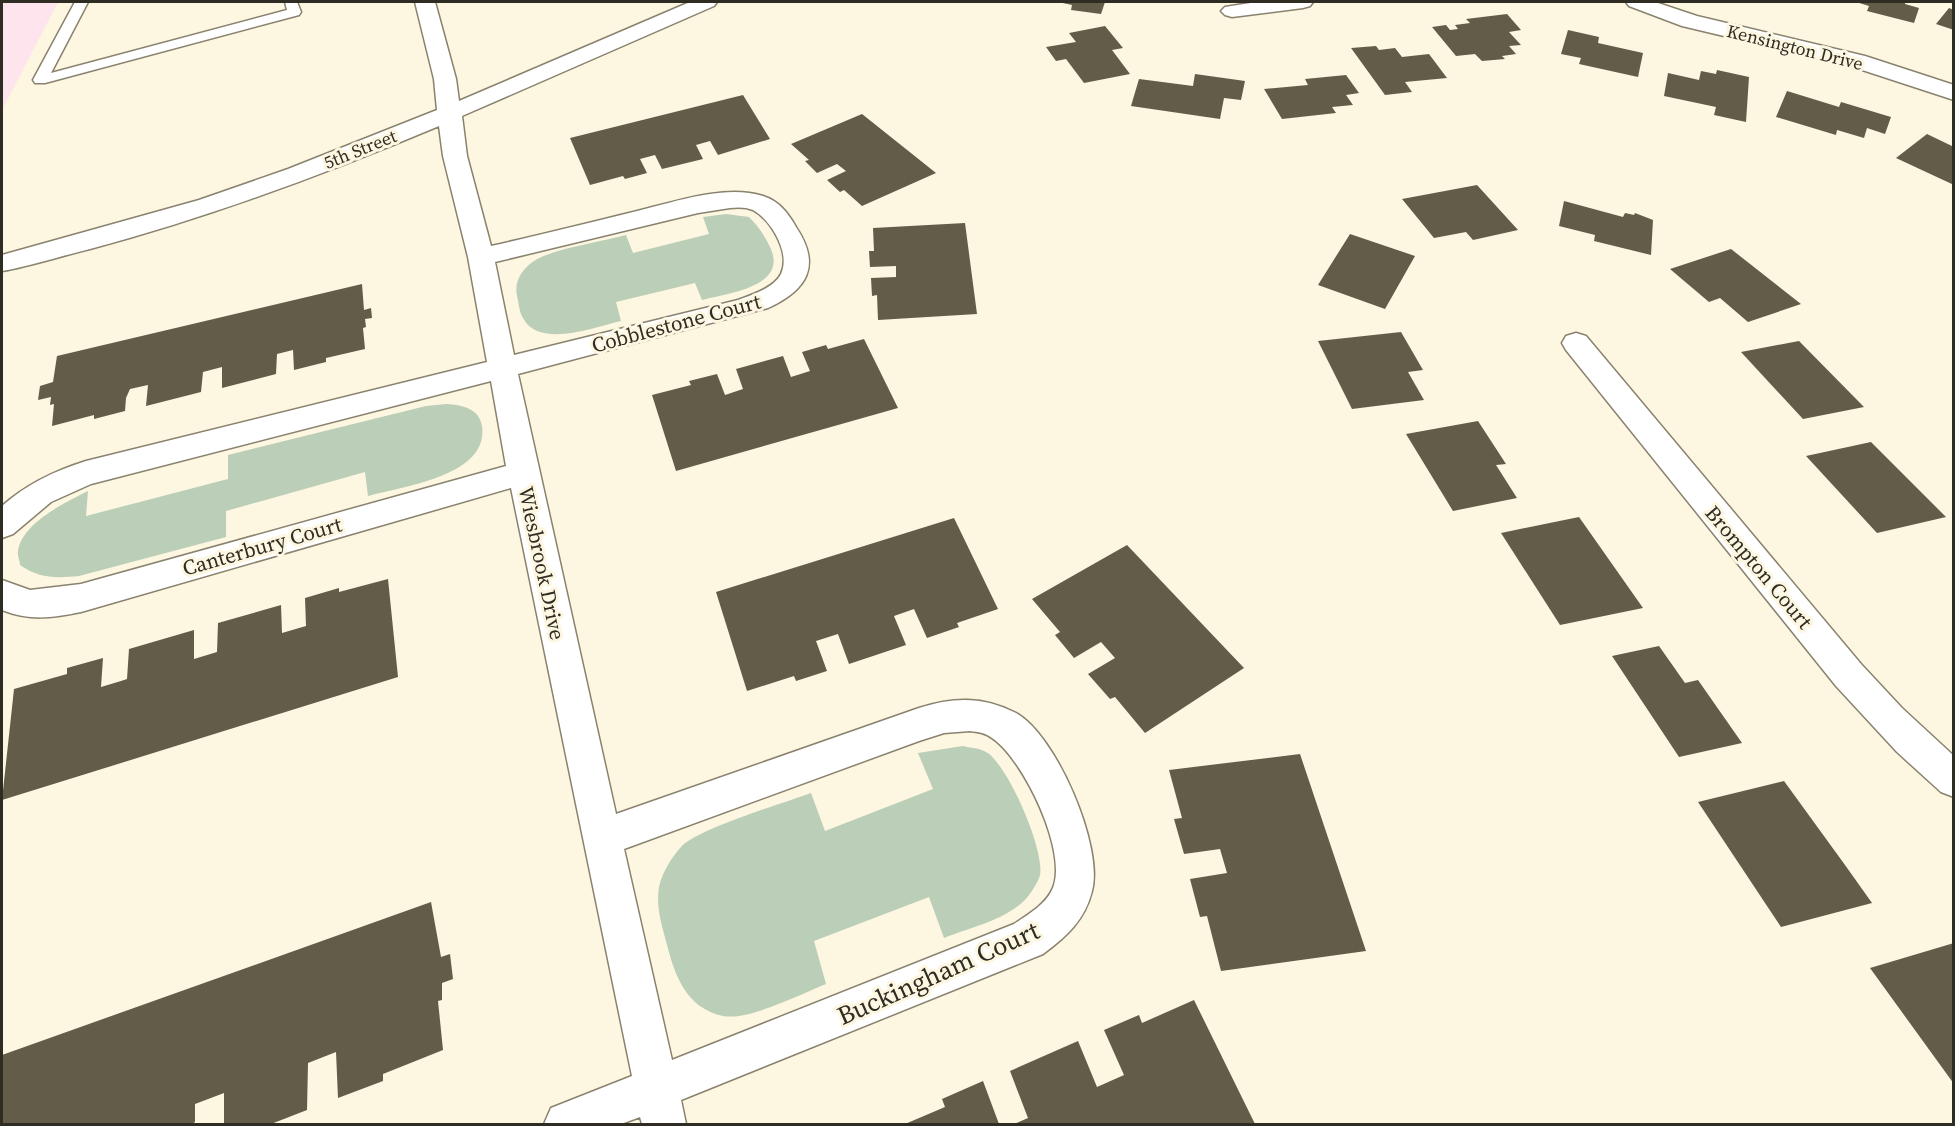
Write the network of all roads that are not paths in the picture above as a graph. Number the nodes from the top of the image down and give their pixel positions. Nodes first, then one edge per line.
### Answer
1 (81, 2) edge
2 (291, 2) edge
3 (424, 2) edge
4 (707, 2) edge
5 (1303, 2) edge
6 (1636, 2) edge
7 (1232, 10) dead end
8 (1953, 93) edge
9 (449, 112) junction
10 (481, 257) junction
11 (2, 263) edge
12 (1576, 343) dead end
13 (502, 367) junction
14 (523, 473) junction
15 (2, 525) edge
16 (2, 594) edge
17 (1953, 780) edge
18 (602, 838) junction
19 (660, 1107) edge
20 (567, 1125) edge

1 - 2 lane
3 - 9 street, Wiesbrook Drive
4 - 9 street, 5th Street
5 - 7 street
6 - 8 street, Kensington Drive
9 - 10 street, Wiesbrook Drive
9 - 11 street, 5th Street
10 - 13 street, Wiesbrook Drive
10 - 13 street, Cobblestone Court
12 - 17 street, Brompton Court
13 - 14 street, Wiesbrook Drive
13 - 15 street
14 - 16 street, Canterbury Court
14 - 18 street, Wiesbrook Drive
18 - 19 street, Wiesbrook Drive
18 - 19 street, Buckingham Court
19 - 20 street, Buckingham Court

